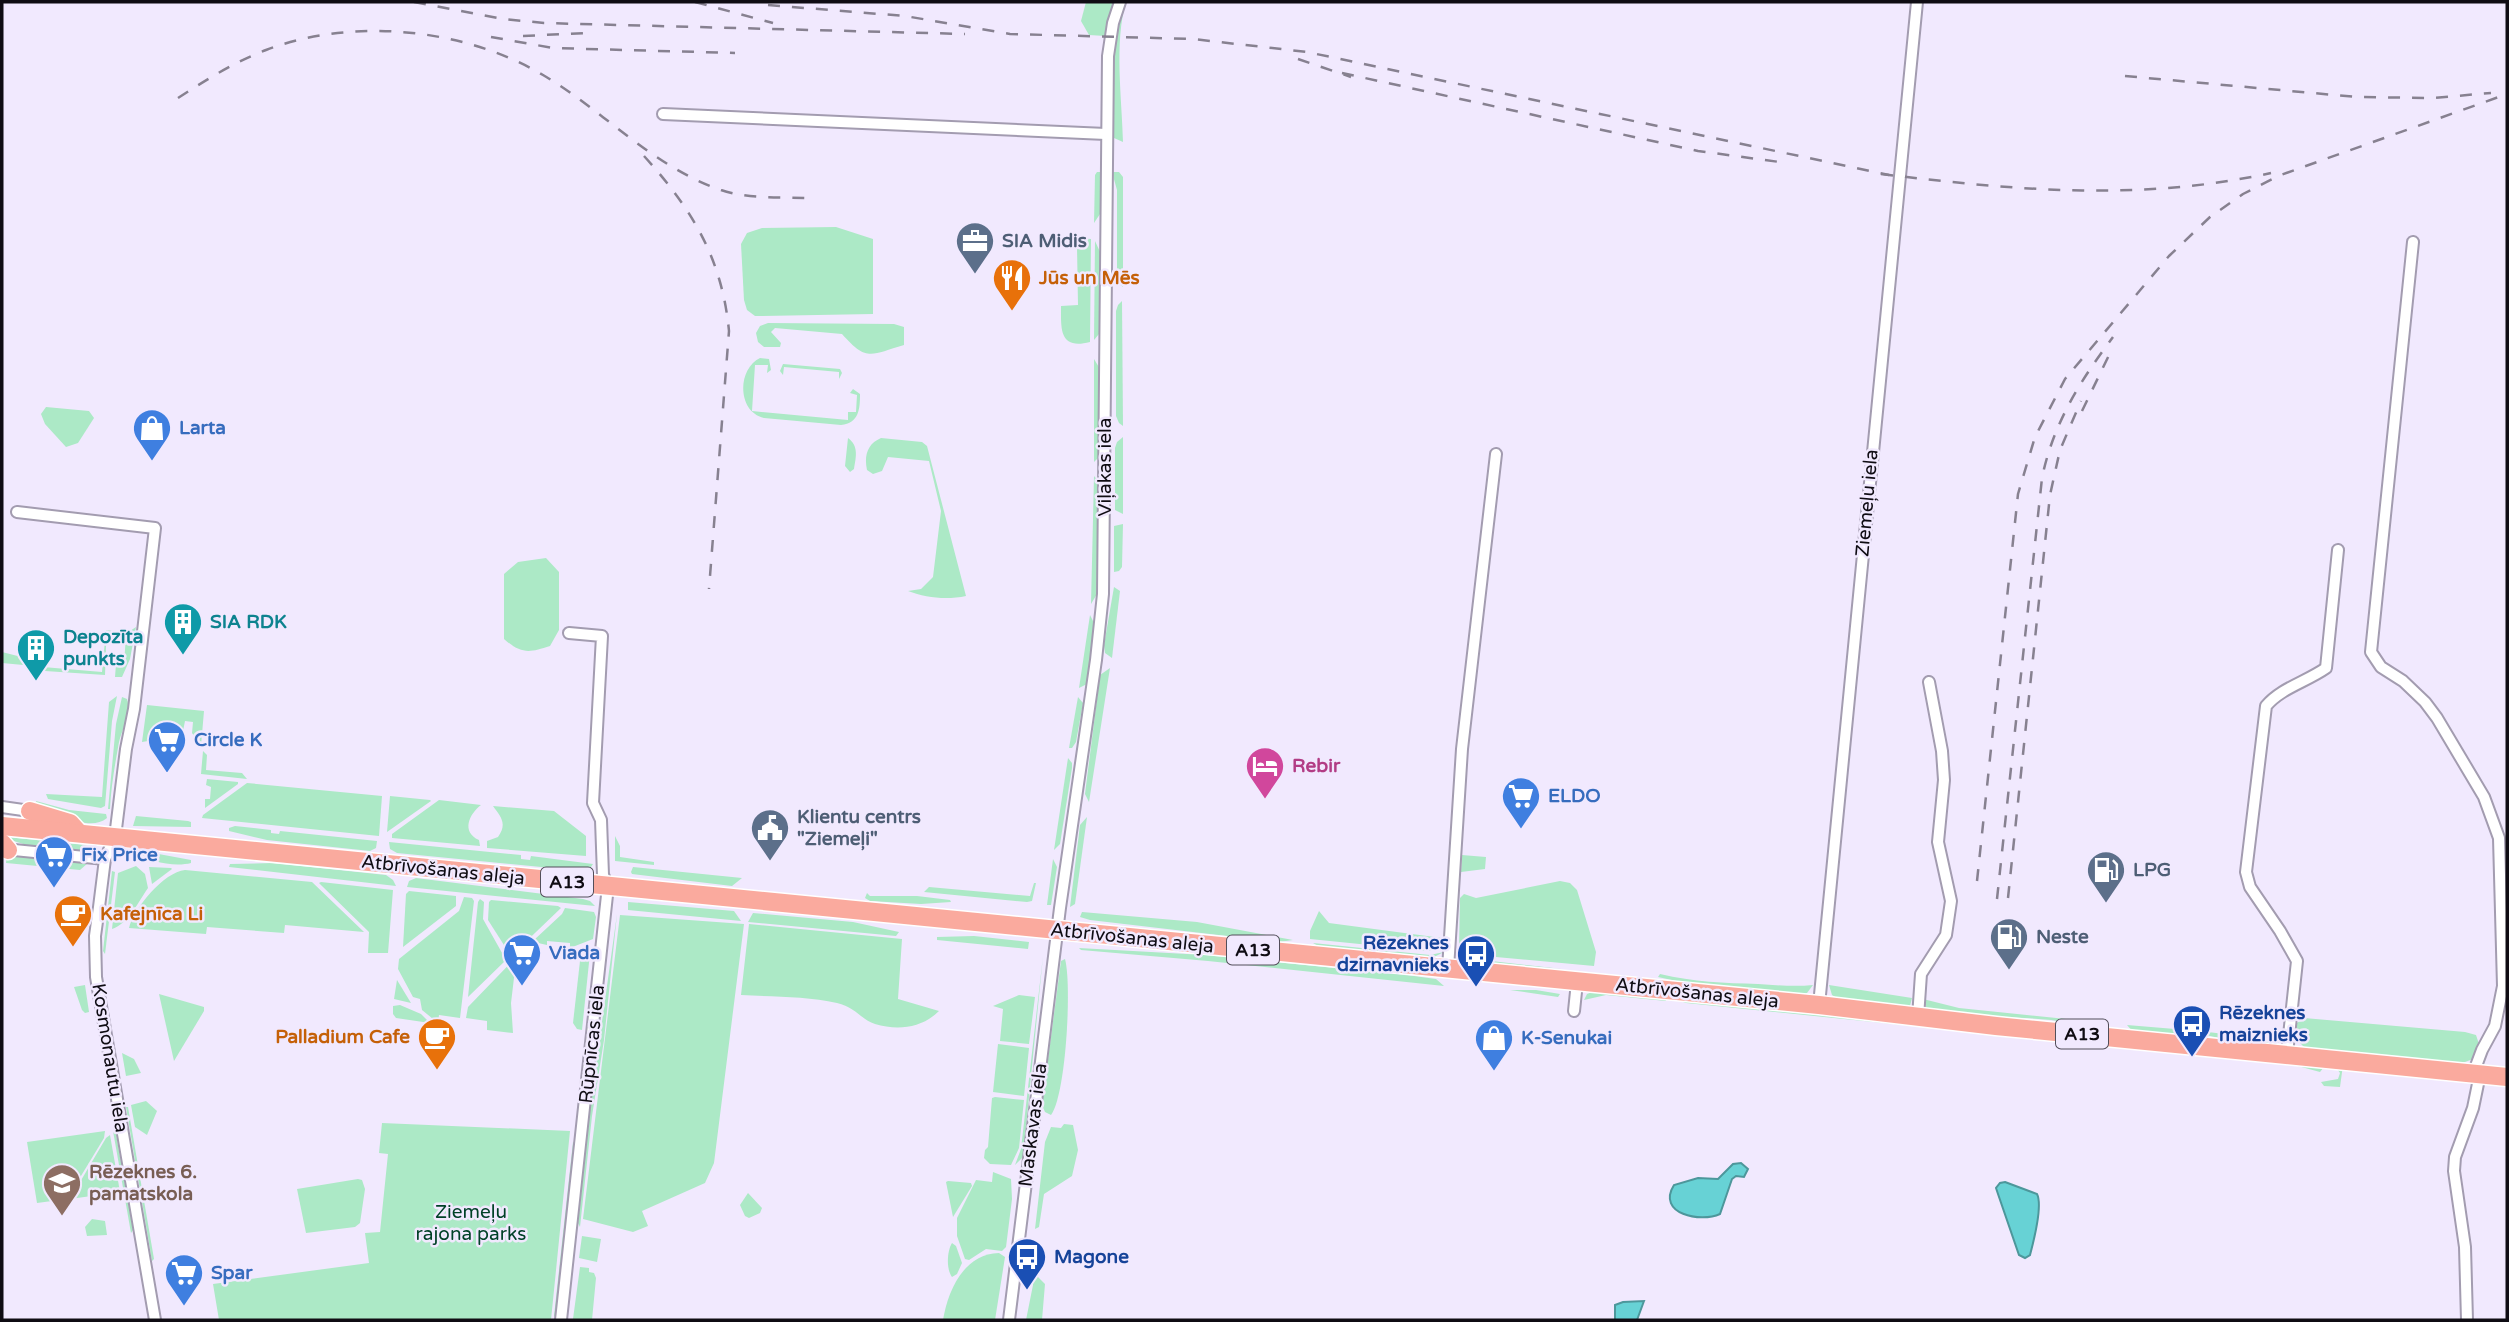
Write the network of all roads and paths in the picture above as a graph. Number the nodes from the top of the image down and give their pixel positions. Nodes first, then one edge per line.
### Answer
1 (1120, 2) edge
2 (1917, 2) edge
3 (663, 114) dead end
4 (1107, 134) junction
5 (2413, 242) dead end
6 (1496, 454) dead end
7 (17, 512) dead end
8 (2338, 550) dead end
9 (569, 633) dead end
10 (1929, 681) dead end
11 (2, 807) edge
12 (30, 811) joint
13 (2, 826) edge
14 (79, 833) junction
15 (115, 837) junction
16 (4, 847) edge
17 (105, 859) junction
18 (608, 886) junction
19 (1057, 930) junction
20 (1448, 970) junction
21 (1577, 982) junction
22 (1819, 1005) junction
23 (1574, 1011) dead end
24 (1918, 1017) junction
25 (2287, 1054) junction
26 (2477, 1074) junction
27 (2507, 1077) edge
28 (155, 1320) edge
29 (561, 1320) edge
30 (1009, 1320) edge
31 (2467, 1320) edge

1 - 4 street, Viļakas iela
2 - 22 street, Ziemeļu iela
3 - 4 street
4 - 19 street, Viļakas iela
5 - 26 street
6 - 20 street
7 - 15 street, Kosmonautu iela
8 - 25 street
9 - 18 street, Rūpnīcas iela
10 - 24 street
11 - 12 street
12 - 14 main road
13 - 14 main road, Atbrīvošanas aleja / A13
14 - 15 main road, Atbrīvošanas aleja / A13
15 - 17 street, Kosmonautu iela
15 - 18 main road, Atbrīvošanas aleja / A13
16 - 17 street
17 - 28 street, Kosmonautu iela
18 - 19 main road, Atbrīvošanas aleja / A13
18 - 29 street, Rūpnīcas iela
19 - 20 main road, Atbrīvošanas aleja / A13
19 - 30 street, Maskavas iela
20 - 21 main road, Atbrīvošanas aleja / A13
21 - 22 main road, Atbrīvošanas aleja / A13
21 - 23 street
22 - 24 main road, Atbrīvošanas aleja / A13
24 - 25 main road, Atbrīvošanas aleja / A13
25 - 26 main road, Atbrīvošanas aleja / A13
26 - 27 main road, A13
26 - 31 street

